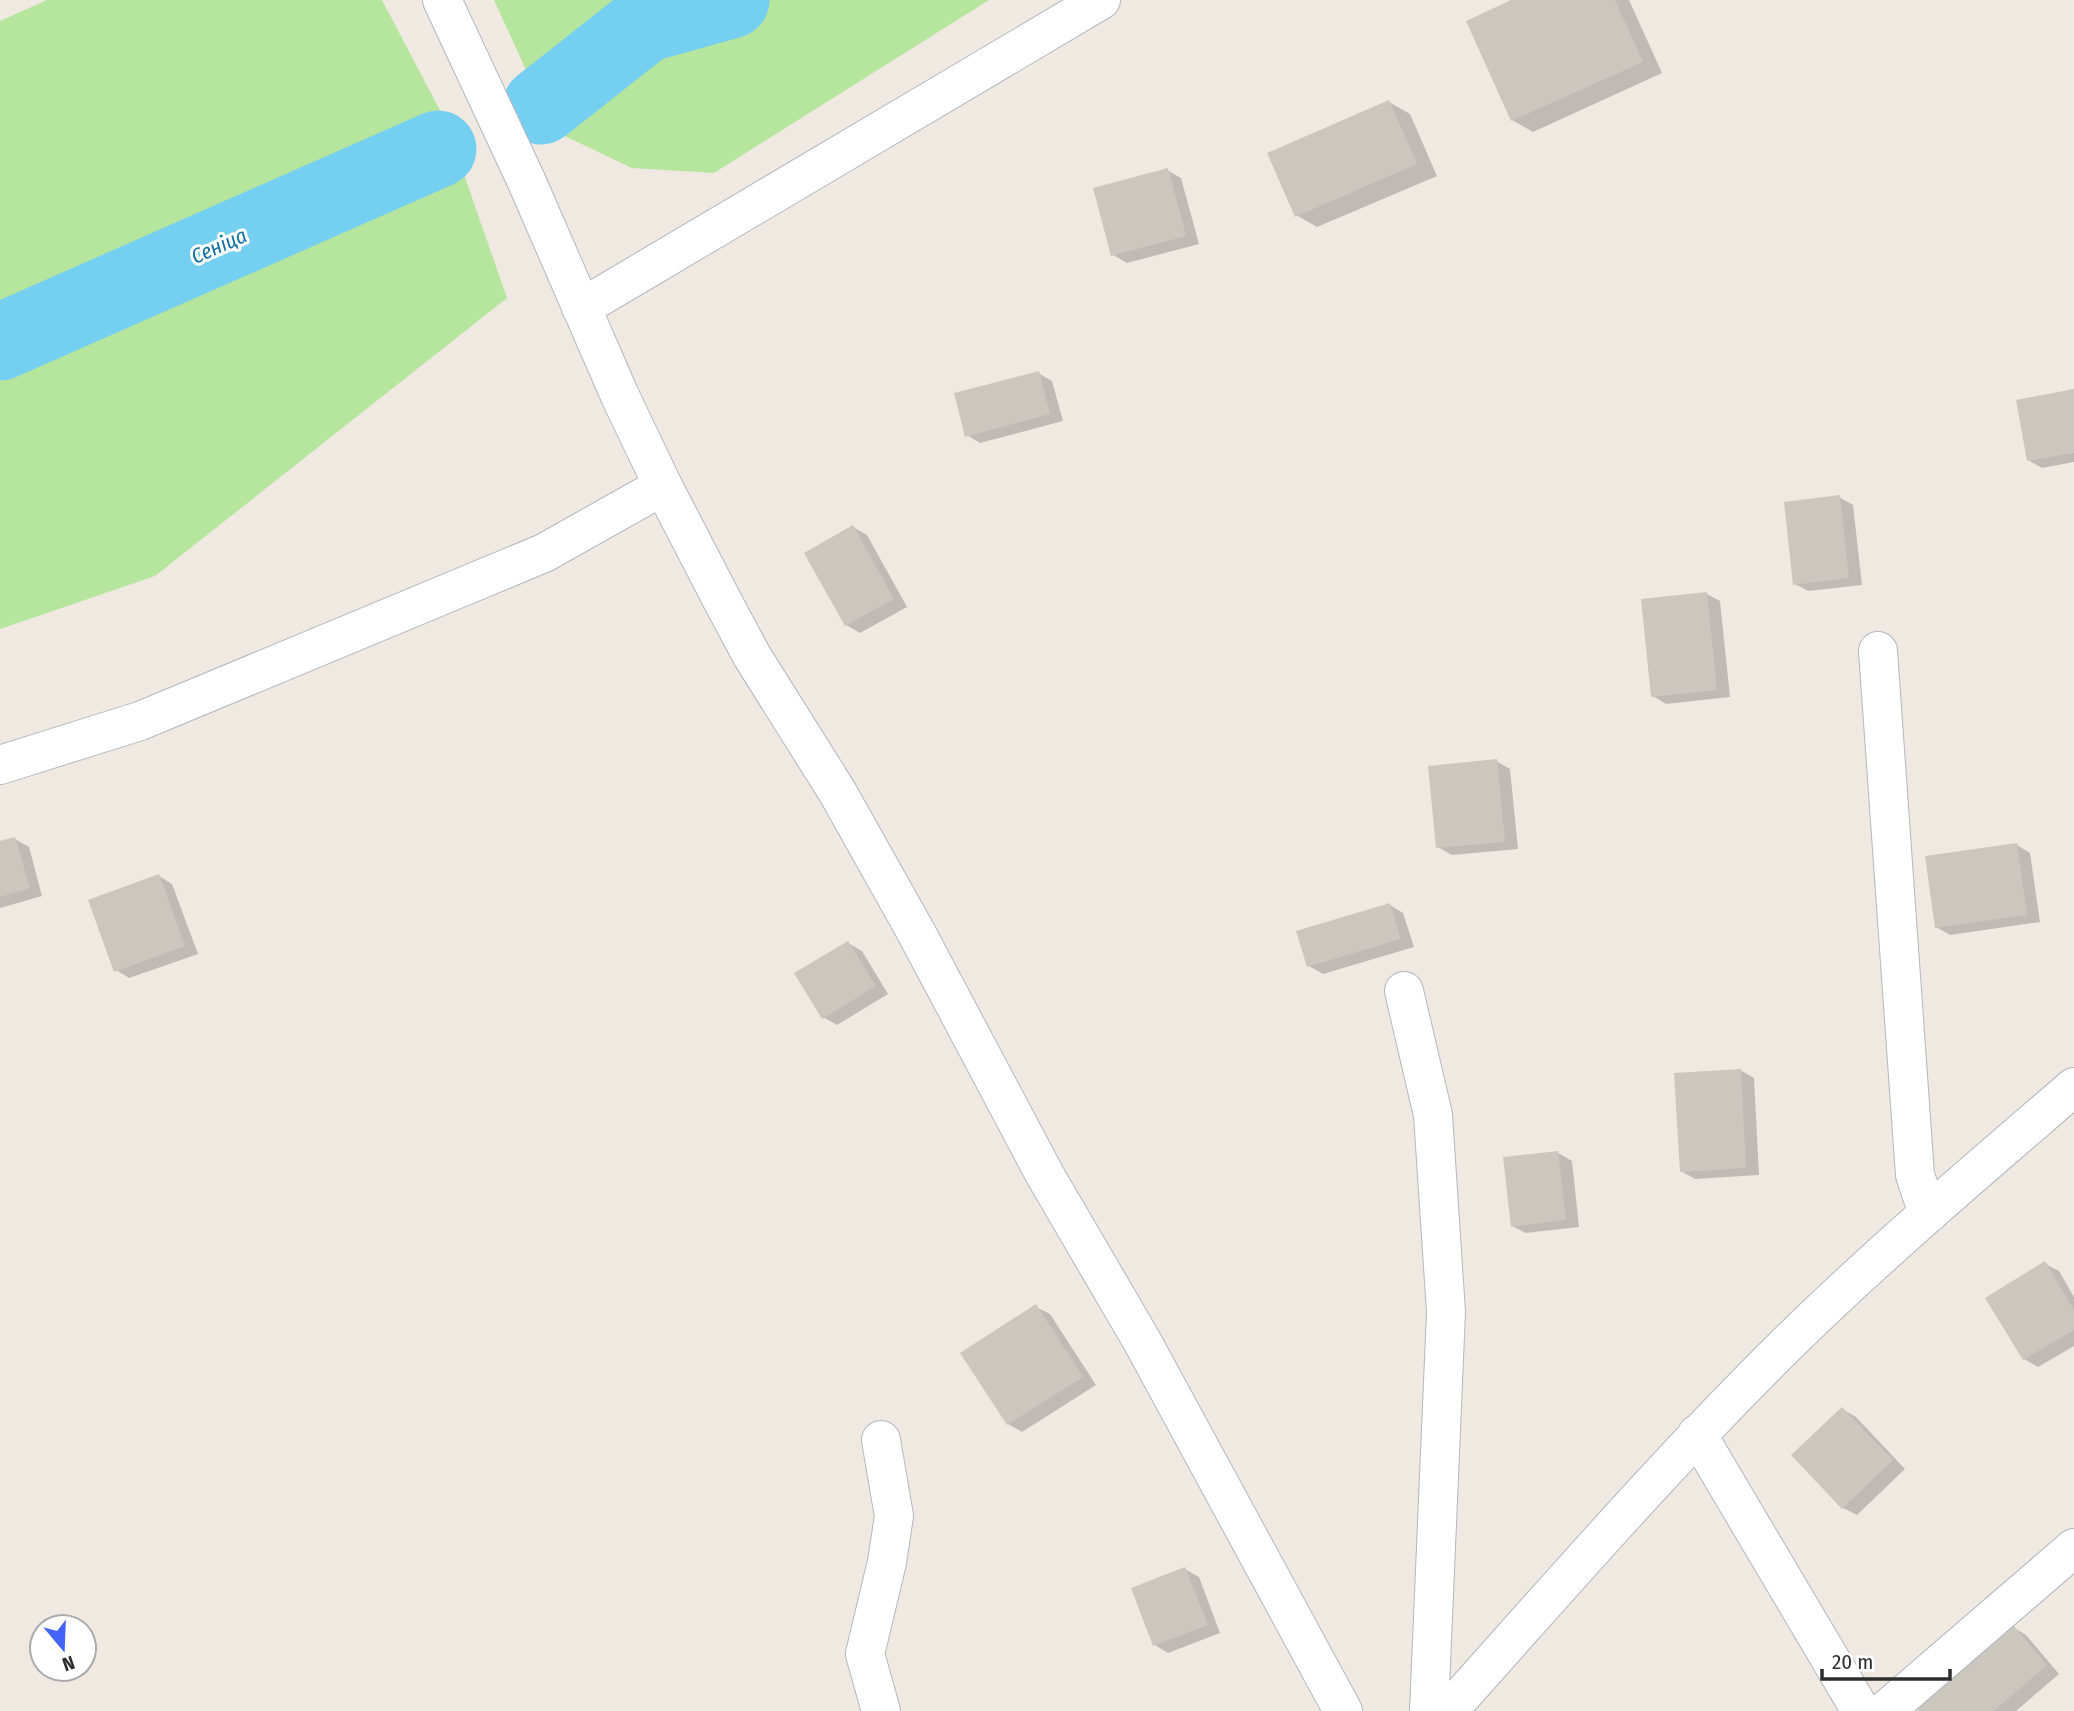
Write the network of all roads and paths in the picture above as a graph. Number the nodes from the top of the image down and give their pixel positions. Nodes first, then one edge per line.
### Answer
1 (442, 0) edge
2 (1101, 0) edge
3 (582, 308) junction
4 (663, 486) junction
5 (1878, 651) dead end
6 (0, 765) edge
7 (1404, 991) dead end
8 (2074, 1087) edge
9 (1928, 1214) junction
10 (1697, 1434) junction
11 (881, 1440) dead end
12 (2074, 1548) edge
13 (881, 1711) edge
14 (1343, 1711) edge
15 (1429, 1711) edge
16 (1448, 1711) edge
17 (1861, 1711) edge
18 (1885, 1711) edge

1 - 3 street
2 - 3 street
3 - 4 street
4 - 6 street
4 - 14 street
5 - 9 street
7 - 15 street
8 - 9 street
9 - 10 street
10 - 16 street
10 - 17 street
11 - 13 street
12 - 18 street

